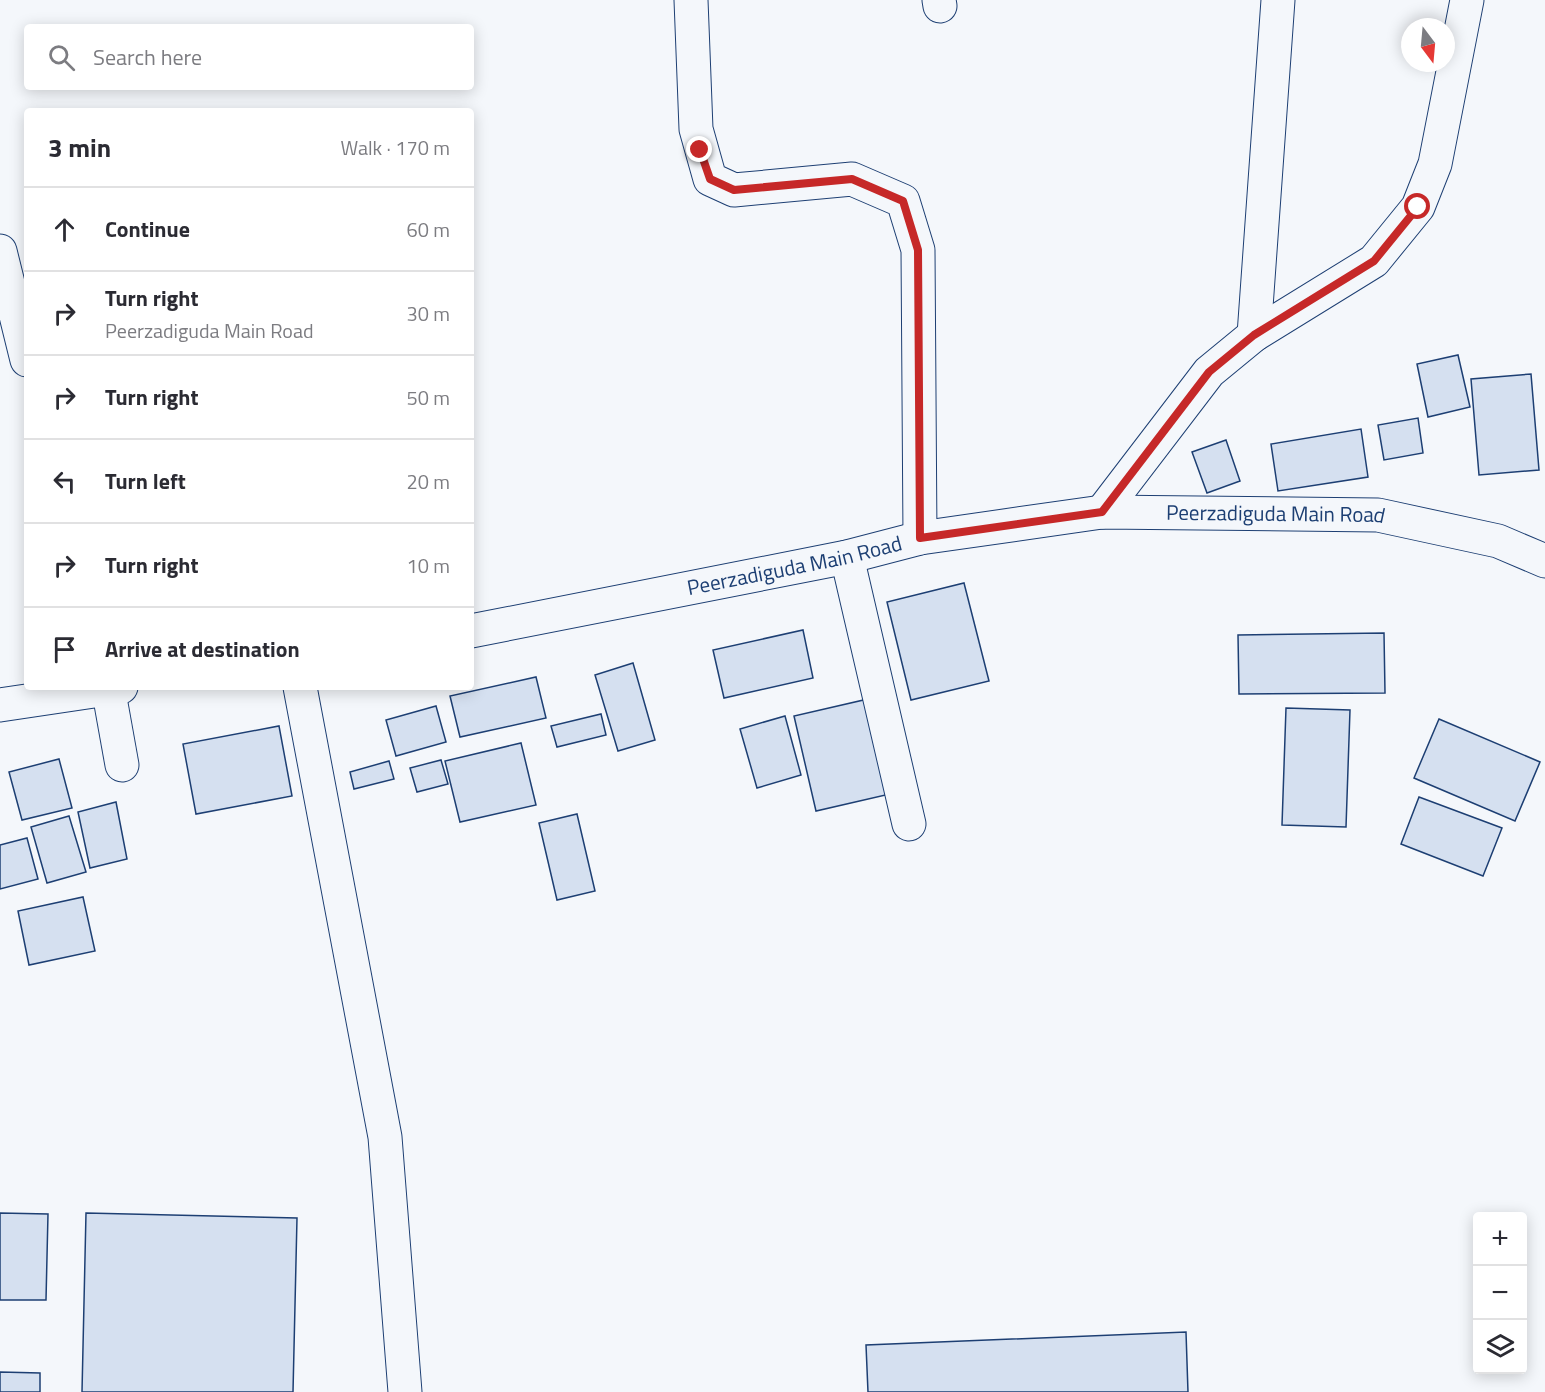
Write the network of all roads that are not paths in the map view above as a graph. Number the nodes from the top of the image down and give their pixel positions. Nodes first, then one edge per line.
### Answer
1 (691, 0) edge
2 (1278, 0) edge
3 (1467, 0) edge
4 (0, 251) edge
5 (1254, 335) junction
6 (24, 348) edge
7 (1102, 512) junction
8 (920, 538) junction
9 (848, 557) junction
10 (1545, 561) edge
11 (474, 630) edge
12 (100, 690) edge
13 (113, 690) edge
14 (301, 690) edge
15 (0, 705) edge
16 (122, 765) dead end
17 (909, 824) dead end
18 (405, 1392) edge

1 - 8 street
2 - 5 street
3 - 5 street
4 - 6 street
5 - 7 street
7 - 8 street, Peerzadiguda Main Road
7 - 10 street, Peerzadiguda Main Road
8 - 9 street, Peerzadiguda Main Road
9 - 11 street, Peerzadiguda Main Road
9 - 17 street
12 - 15 street
13 - 16 street
14 - 18 street

